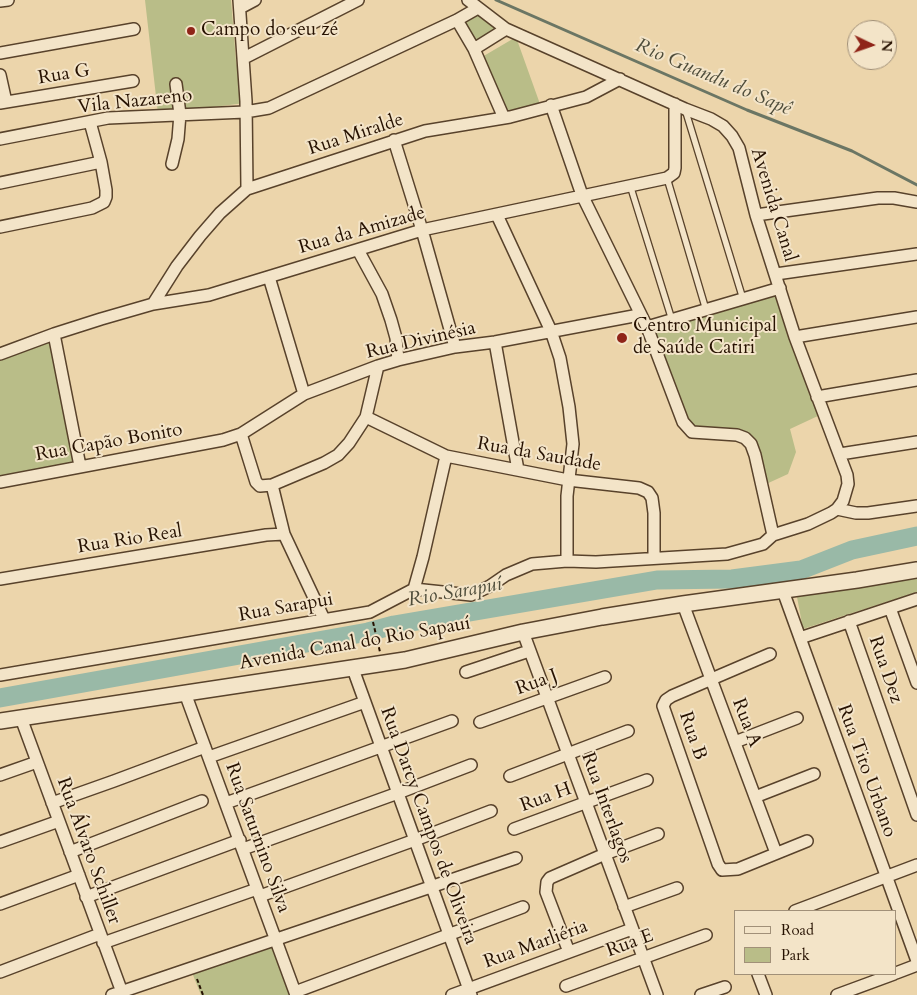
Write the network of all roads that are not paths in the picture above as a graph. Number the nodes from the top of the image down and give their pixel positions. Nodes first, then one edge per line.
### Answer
1 (8, 0) edge
2 (255, 0) edge
3 (358, 0) edge
4 (468, 0) edge
5 (0, 1) edge
6 (240, 4) edge
7 (478, 8) junction
8 (457, 20) junction
9 (134, 29) dead end
10 (506, 29) junction
11 (474, 49) junction
12 (0, 53) edge
13 (244, 58) junction
14 (0, 75) edge
15 (620, 79) junction
16 (134, 82) dead end
17 (176, 84) dead end
18 (3, 102) edge
19 (551, 105) junction
20 (680, 107) junction
21 (245, 112) junction
22 (180, 114) junction
23 (504, 118) junction
24 (90, 122) junction
25 (0, 139) edge
26 (394, 140) junction
27 (101, 162) junction
28 (172, 164) dead end
29 (667, 178) junction
30 (0, 183) edge
31 (630, 185) junction
32 (248, 189) junction
33 (582, 196) junction
34 (917, 202) edge
35 (497, 215) junction
36 (756, 216) junction
37 (0, 227) edge
38 (422, 230) junction
39 (358, 250) junction
40 (917, 254) edge
41 (776, 274) junction
42 (270, 277) junction
43 (780, 288) junction
44 (743, 299) junction
45 (153, 304) junction
46 (706, 310) junction
47 (639, 315) junction
48 (917, 317) edge
49 (672, 320) junction
50 (647, 327) junction
51 (551, 332) junction
52 (54, 334) junction
53 (795, 337) junction
54 (494, 342) junction
55 (455, 347) junction
56 (0, 354) edge
57 (398, 360) junction
58 (378, 366) junction
59 (917, 380) edge
60 (304, 394) junction
61 (817, 397) junction
62 (366, 417) junction
63 (241, 434) junction
64 (224, 440) joint
65 (917, 442) edge
66 (840, 454) junction
67 (446, 456) junction
68 (80, 466) junction
69 (518, 470) junction
70 (568, 480) junction
71 (0, 482) edge
72 (272, 485) junction
73 (917, 506) edge
74 (837, 509) junction
75 (284, 534) junction
76 (773, 535) junction
77 (654, 557) junction
78 (567, 561) junction
79 (917, 570) edge
80 (0, 579) edge
81 (414, 589) junction
82 (783, 591) junction
83 (917, 599) edge
84 (683, 604) junction
85 (890, 608) junction
86 (324, 619) junction
87 (849, 621) junction
88 (523, 632) junction
89 (800, 638) junction
90 (529, 651) junction
91 (770, 654) dead end
92 (353, 669) junction
93 (466, 672) dead end
94 (0, 675) edge
95 (605, 677) dead end
96 (711, 678) junction
97 (917, 682) edge
98 (185, 692) junction
99 (547, 698) junction
100 (365, 702) junction
101 (21, 718) junction
102 (797, 718) dead end
103 (0, 721) edge
104 (452, 721) dead end
105 (480, 722) dead end
106 (628, 731) dead end
107 (735, 742) junction
108 (381, 748) junction
109 (207, 752) junction
110 (568, 754) junction
111 (37, 762) junction
112 (471, 765) dead end
113 (814, 774) dead end
114 (0, 775) edge
115 (510, 776) dead end
116 (647, 780) dead end
117 (398, 793) junction
118 (755, 797) junction
119 (202, 801) dead end
120 (586, 802) junction
121 (52, 803) junction
122 (226, 803) junction
123 (492, 810) dead end
124 (917, 815) edge
125 (59, 821) junction
126 (514, 829) dead end
127 (658, 834) dead end
128 (415, 840) junction
129 (807, 841) dead end
130 (0, 842) edge
131 (241, 845) junction
132 (70, 852) junction
133 (776, 853) junction
134 (604, 854) junction
135 (516, 858) dead end
136 (917, 865) edge
137 (79, 875) junction
138 (886, 877) junction
139 (432, 887) junction
140 (677, 888) dead end
141 (259, 892) junction
142 (86, 897) junction
143 (0, 904) edge
144 (624, 906) junction
145 (523, 907) dead end
146 (798, 910) edge
147 (895, 910) edge
148 (899, 923) edge
149 (632, 929) junction
150 (449, 933) junction
151 (706, 935) dead end
152 (102, 939) junction
153 (276, 940) junction
154 (569, 952) junction
155 (643, 958) junction
156 (917, 963) edge
157 (0, 972) edge
158 (897, 972) edge
159 (760, 975) edge
160 (890, 975) edge
161 (566, 986) dead end
162 (725, 987) dead end
163 (470, 992) edge
164 (296, 993) edge
165 (119, 994) edge
166 (452, 995) edge
167 (657, 995) edge
168 (701, 995) edge
169 (766, 995) edge
170 (837, 995) edge

1 - 5 street
2 - 6 street
3 - 13 street
4 - 7 street, Avenida Canal
6 - 13 street
7 - 8 street, Vila Nazareno
7 - 10 street, Avenida Canal
8 - 11 street
8 - 21 street, Vila Nazareno
9 - 12 street
10 - 11 street
10 - 15 street, Avenida Canal
11 - 23 street
13 - 21 street
14 - 18 street
15 - 19 street, Rua Miralde
15 - 20 street, Avenida Canal
16 - 18 street, Rua G
17 - 22 street
19 - 23 street, Rua Miralde
19 - 33 street
20 - 29 street
20 - 36 street, Avenida Canal
20 - 44 lane
21 - 22 street, Vila Nazareno
21 - 32 street
22 - 24 street, Vila Nazareno
22 - 28 street
23 - 26 street, Rua Miralde
24 - 25 street, Vila Nazareno
24 - 27 street
26 - 32 street, Rua Miralde
26 - 38 street
27 - 30 street
27 - 37 street
29 - 31 street, Rua da Amizade
29 - 46 lane
31 - 33 street, Rua da Amizade
31 - 49 lane
32 - 45 street, Rua Miralde
33 - 35 street, Rua da Amizade
33 - 47 street
34 - 36 street
35 - 38 street, Rua da Amizade
35 - 51 street
36 - 41 street, Avenida Canal
38 - 39 street, Rua da Amizade
38 - 55 street
39 - 42 street, Rua da Amizade
39 - 57 street
40 - 41 street
41 - 43 street, Avenida Canal
42 - 45 street, Rua da Amizade
42 - 60 street
43 - 44 street
43 - 53 street, Avenida Canal
44 - 46 street
45 - 52 street, Rua da Amizade
46 - 49 street
47 - 50 street
47 - 51 street, Rua Divinésia
48 - 53 street
49 - 50 street
50 - 76 street
51 - 54 street, Rua Divinésia
51 - 70 street
52 - 56 street, Rua da Amizade
52 - 68 street
53 - 61 street, Avenida Canal
54 - 55 street, Rua Divinésia
54 - 69 street
55 - 57 street, Rua Divinésia
57 - 58 street, Rua Divinésia
58 - 60 street, Rua Divinésia
58 - 62 street
59 - 61 street
60 - 63 street, Rua Divinésia
61 - 66 street, Avenida Canal
62 - 67 street, Rua da Saudade
62 - 72 street
63 - 64 street, Rua Divinésia
63 - 72 street
64 - 68 street, Rua Capão Bonito
65 - 66 street
66 - 74 street, Avenida Canal
67 - 69 street, Rua da Saudade
67 - 81 street
68 - 71 street, Rua Capão Bonito
69 - 70 street, Rua da Saudade
70 - 77 street, Rua da Saudade
70 - 78 street
72 - 75 street
73 - 74 street
74 - 76 street
75 - 80 street, Rua Rio Real
75 - 86 street
76 - 77 street
77 - 78 street
78 - 81 street
79 - 82 street, Avenida Canal do Rio Sapauí
81 - 86 street, Rua Sarapui
82 - 84 street, Avenida Canal do Rio Sapauí
82 - 89 street, Rua Tito Urbano
83 - 85 street
84 - 88 street, Avenida Canal do Rio Sapauí
84 - 96 street, Rua A
85 - 87 street
85 - 97 street
86 - 94 street, Rua Sarapui
87 - 89 street
87 - 124 street, Rua Dez
88 - 90 street, Rua Interlagos
88 - 92 street, Avenida Canal do Rio Sapauí
89 - 138 street, Rua Tito Urbano
90 - 93 street
90 - 99 street, Rua Interlagos
91 - 96 street, Rua B
92 - 98 street, Avenida Canal do Rio Sapauí
92 - 100 street, Rua Darcy Campos de Oliveira
95 - 99 street, Rua J
96 - 107 street, Rua A
96 - 133 street, Rua B
98 - 101 street, Avenida Canal do Rio Sapauí
98 - 109 street, Rua Saturnino Silva
99 - 105 street, Rua J
99 - 110 street, Rua Interlagos
100 - 108 street, Rua Darcy Campos de Oliveira
100 - 109 street
101 - 103 street, Avenida Canal do Rio Sapauí
101 - 111 street, Rua Álvaro Schiller
102 - 107 street
104 - 108 street
106 - 110 street
107 - 118 street, Rua A
108 - 117 street, Rua Darcy Campos de Oliveira
108 - 122 street
109 - 121 street
109 - 122 street, Rua Saturnino Silva
110 - 115 street
110 - 120 street, Rua Interlagos
111 - 114 street
111 - 121 street, Rua Álvaro Schiller
112 - 117 street
113 - 118 street
116 - 120 street, Rua H
117 - 128 street, Rua Darcy Campos de Oliveira
117 - 131 street
118 - 133 street, Rua A
119 - 132 street
120 - 126 street, Rua H
120 - 134 street, Rua Interlagos
121 - 125 street, Rua Álvaro Schiller
122 - 131 street, Rua Saturnino Silva
123 - 128 street
125 - 130 street
125 - 132 street, Rua Álvaro Schiller
127 - 134 street
128 - 139 street, Rua Darcy Campos de Oliveira
128 - 141 street
129 - 133 street
131 - 141 street, Rua Saturnino Silva
131 - 142 street
132 - 137 street, Rua Álvaro Schiller
134 - 144 street, Rua Interlagos
134 - 154 street
135 - 139 street
136 - 138 street
137 - 142 street, Rua Álvaro Schiller
137 - 143 street
138 - 146 street
138 - 147 street, Rua Tito Urbano
139 - 150 street, Rua Darcy Campos de Oliveira
139 - 153 street
140 - 144 street
141 - 152 street
141 - 153 street, Rua Saturnino Silva
142 - 152 street, Rua Álvaro Schiller
144 - 149 street, Rua Interlagos
145 - 150 street
148 - 156 street, Rua Tito Urbano
149 - 154 street, Rua Marliéria
149 - 155 street, Rua Interlagos
150 - 163 street, Rua Darcy Campos de Oliveira
150 - 164 street
151 - 155 street, Rua E
152 - 157 street
152 - 165 street, Rua Álvaro Schiller
153 - 164 street, Rua Saturnino Silva
153 - 165 street
154 - 163 street, Rua Marliéria
155 - 161 street, Rua E
155 - 167 street, Rua Interlagos
156 - 158 street
159 - 169 street
160 - 170 street
162 - 168 street
163 - 166 street, Rua Marliéria

